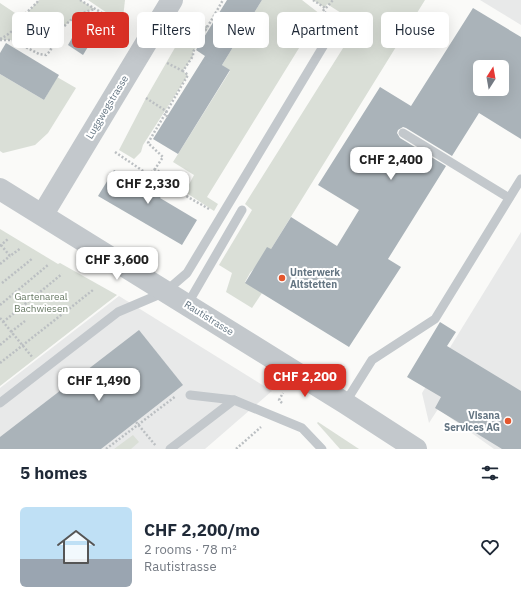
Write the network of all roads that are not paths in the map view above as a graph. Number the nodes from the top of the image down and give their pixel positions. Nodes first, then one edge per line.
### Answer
1 (172, 0) edge
2 (322, 48) edge
3 (403, 133) dead end
4 (521, 179) edge
5 (0, 189) edge
6 (509, 198) junction
7 (242, 210) dead end
8 (43, 214) junction
9 (165, 292) junction
10 (187, 304) junction
11 (190, 395) dead end
12 (234, 400) junction
13 (0, 403) edge
14 (345, 403) junction
15 (170, 449) edge
16 (322, 449) edge
17 (416, 449) edge

1 - 8 street, Luggwegstrasse
2 - 9 lane
3 - 6 lane
4 - 6 lane
5 - 8 street, Rautistrasse
6 - 14 lane
7 - 10 lane
8 - 9 street, Rautistrasse
9 - 10 street, Rautistrasse
9 - 13 lane
10 - 14 street, Rautistrasse
11 - 12 lane
12 - 15 lane
12 - 16 lane
14 - 17 street, Rautistrasse

